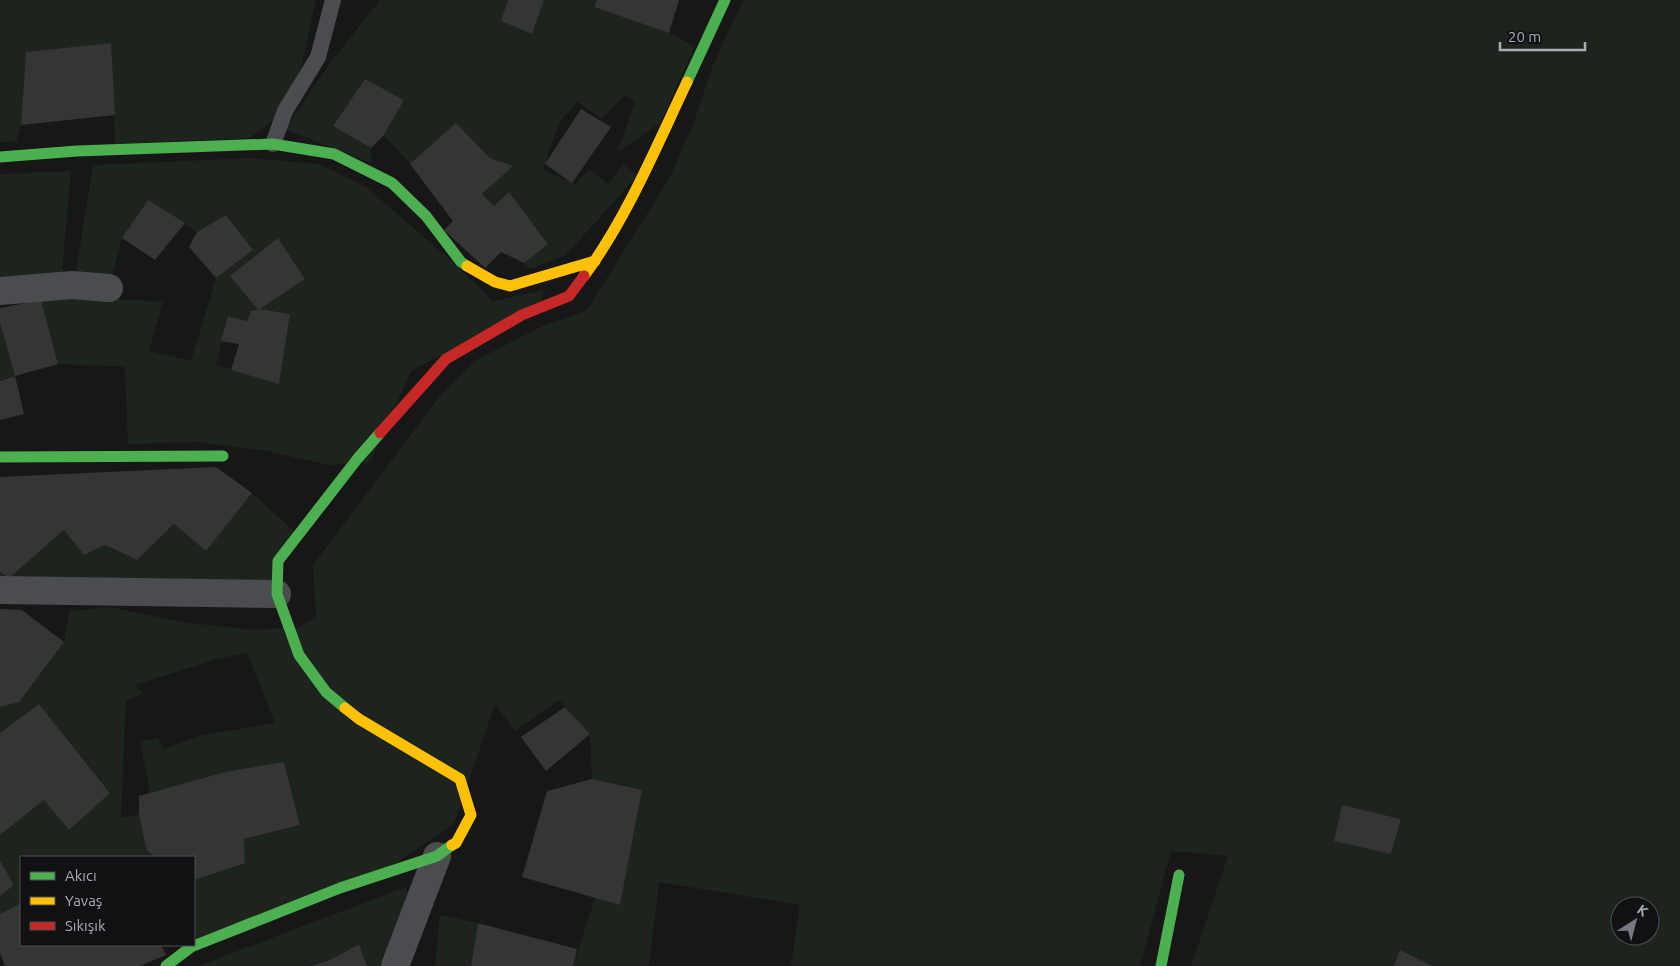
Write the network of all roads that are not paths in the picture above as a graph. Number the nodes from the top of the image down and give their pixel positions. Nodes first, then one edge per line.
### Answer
1 (332, 0) edge
2 (724, 0) edge
3 (273, 144) junction
4 (0, 157) edge
5 (595, 261) junction
6 (109, 288) dead end
7 (0, 290) edge
8 (223, 456) dead end
9 (0, 457) edge
10 (0, 590) edge
11 (277, 594) junction
12 (437, 856) junction
13 (1179, 875) dead end
14 (195, 945) edge
15 (194, 946) edge
16 (166, 966) edge
17 (394, 966) edge
18 (1161, 966) edge

1 - 3 lane
2 - 5 street
3 - 4 street
3 - 5 street
5 - 11 street
6 - 7 street
8 - 9 street
10 - 11 street
11 - 12 street
12 - 14 street
12 - 17 street
13 - 18 street
15 - 16 street

